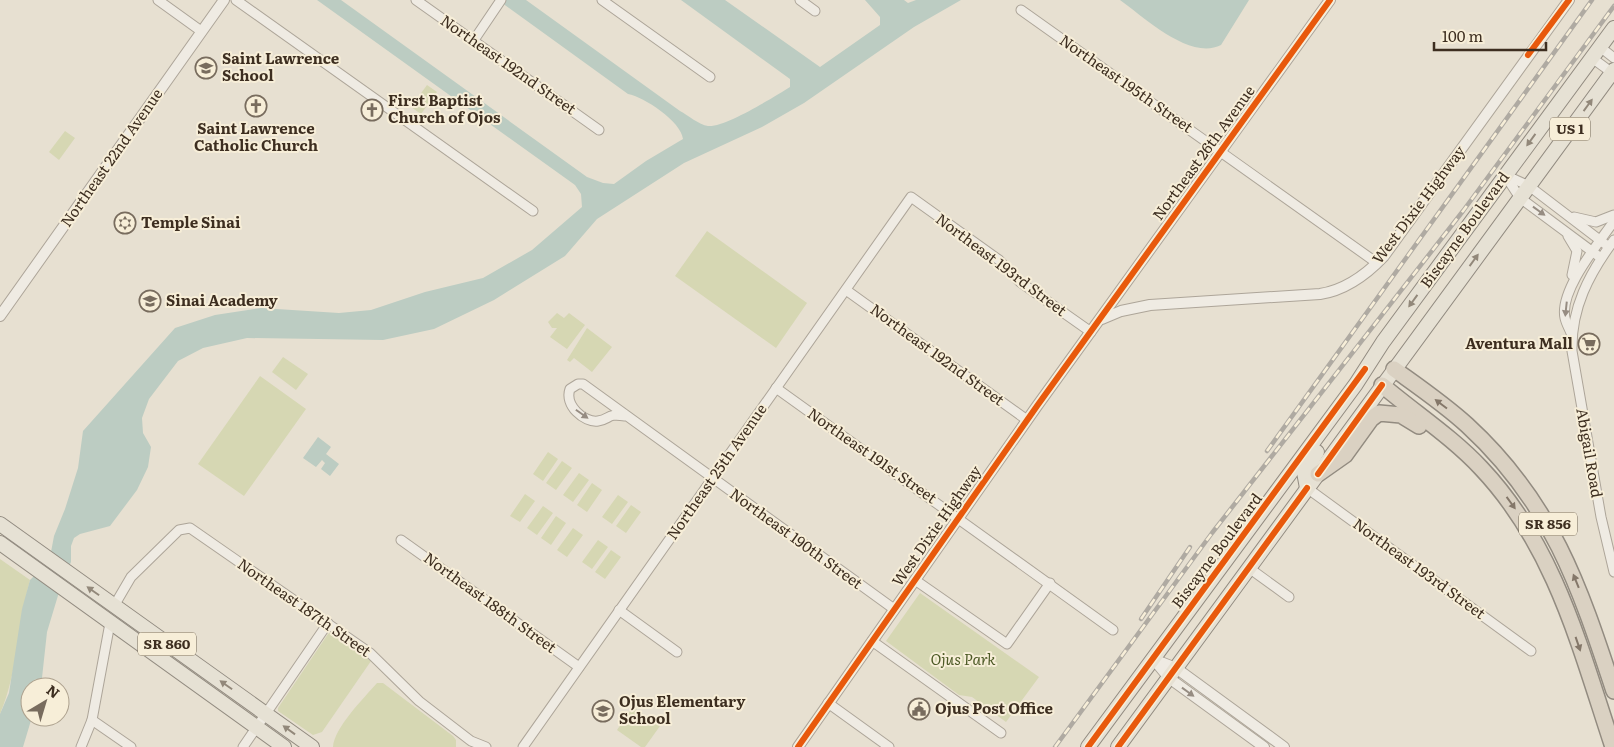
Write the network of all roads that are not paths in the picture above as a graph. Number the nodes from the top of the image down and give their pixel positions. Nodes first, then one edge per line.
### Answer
1 (158, 0) edge
2 (224, 0) edge
3 (236, 0) edge
4 (416, 0) edge
5 (602, 0) edge
6 (800, 0) edge
7 (1330, 0) edge
8 (1569, 0) edge
9 (500, 1) edge
10 (1020, 10) dead end
11 (815, 11) dead end
12 (1614, 28) edge
13 (201, 31) junction
14 (474, 40) junction
15 (1596, 52) junction
16 (1614, 58) edge
17 (1613, 72) edge
18 (710, 77) dead end
19 (600, 130) dead end
20 (1221, 152) junction
21 (1505, 175) junction
22 (1529, 186) junction
23 (912, 197) joint
24 (1520, 198) junction
25 (533, 211) dead end
26 (1564, 213) junction
27 (1614, 215) edge
28 (1614, 221) edge
29 (1557, 225) junction
30 (1600, 240) junction
31 (1611, 244) edge
32 (1592, 251) junction
33 (1601, 258) junction
34 (1377, 263) junction
35 (1572, 286) junction
36 (846, 290) junction
37 (0, 316) edge
38 (1099, 321) junction
39 (1091, 332) junction
40 (1571, 333) junction
41 (1376, 353) junction
42 (1366, 369) junction
43 (1394, 369) junction
44 (1382, 385) junction
45 (776, 388) junction
46 (1345, 398) junction
47 (625, 416) junction
48 (1027, 420) junction
49 (1480, 466) junction
50 (1318, 474) junction
51 (712, 479) junction
52 (1307, 488) junction
53 (959, 517) junction
54 (0, 524) edge
55 (19, 538) junction
56 (401, 540) dead end
57 (5, 547) edge
58 (1249, 568) junction
59 (1614, 572) edge
60 (915, 580) junction
61 (1050, 583) junction
62 (1289, 597) dead end
63 (114, 606) junction
64 (894, 609) junction
65 (620, 610) junction
66 (110, 623) junction
67 (328, 623) junction
68 (1113, 630) dead end
69 (872, 641) junction
70 (1531, 651) dead end
71 (677, 652) dead end
72 (1153, 659) junction
73 (579, 667) junction
74 (1172, 673) junction
75 (1614, 691) edge
76 (828, 703) junction
77 (265, 714) junction
78 (92, 720) junction
79 (256, 727) junction
80 (1002, 733) dead end
81 (469, 744) edge
82 (81, 747) edge
83 (131, 747) edge
84 (243, 747) edge
85 (284, 747) edge
86 (312, 747) edge
87 (486, 747) edge
88 (523, 747) edge
89 (798, 747) edge
90 (889, 747) edge
91 (1088, 747) edge
92 (1118, 747) edge
93 (1264, 747) edge
94 (1284, 747) edge
95 (1613, 747) edge

1 - 13 street
2 - 13 street, Northeast 22nd Avenue
3 - 25 street
4 - 14 street, Northeast 192nd Street
5 - 18 street
6 - 11 street
7 - 20 street, Northeast 26th Avenue
8 - 34 street, West Dixie Highway
9 - 14 street
10 - 20 street, Northeast 195th Street
12 - 15 main road, Biscayne Boulevard / US 1
13 - 37 street, Northeast 22nd Avenue
14 - 19 street, Northeast 192nd Street
15 - 16 street
15 - 17 street
15 -> 21 main road, Biscayne Boulevard / US 1
22 -> 17 main road, Biscayne Boulevard / US 1
20 - 34 street, Northeast 195th Street
20 - 38 street, Northeast 26th Avenue
21 - 22 street
21 - 24 street
21 -> 41 main road, Biscayne Boulevard / US 1
22 - 24 main road, Biscayne Boulevard / US 1
22 - 26 street
23 - 36 street, Northeast 25th Avenue
23 - 39 street, Northeast 193rd Street
24 -> 29 street
43 -> 24 main road, Biscayne Boulevard / US 1
26 - 27 street
26 - 30 street
28 - 30 street, Abigail Road
29 - 32 street
29 - 35 street
30 - 31 street
30 - 32 street, Abigail Road
31 - 33 street, Abigail Road
32 - 33 street
32 - 35 street, Abigail Road
33 - 40 street, Abigail Road
34 - 38 street, West Dixie Highway
35 -> 40 street, Abigail Road
36 - 45 street, Northeast 25th Avenue
36 - 48 street, Northeast 192nd Street
38 - 39 street, West Dixie Highway
39 - 48 street, West Dixie Highway
40 - 59 street, Abigail Road
41 - 42 main road, Biscayne Boulevard / US 1
41 - 43 main road, SR 856
42 - 44 main road, SR 856
42 - 46 main road, Biscayne Boulevard / US 1
43 - 44 main road, Biscayne Boulevard / US 1
75 -> 43 highway, SR 856
44 - 49 highway, SR 856
44 - 50 main road, Biscayne Boulevard / US 1
45 - 51 street, Northeast 25th Avenue
45 - 53 street, Northeast 191st Street
46 - 52 main road
46 - 72 main road, Biscayne Boulevard / US 1
47 -> 47 street, Northeast 190th Street
47 - 51 street, Northeast 190th Street
48 - 53 street, West Dixie Highway
49 - 50 highway
49 -> 95 highway, SR 856
50 - 52 main road, Biscayne Boulevard / US 1
51 - 64 street, Northeast 190th Street
51 - 65 street, Northeast 25th Avenue
52 - 58 main road, Biscayne Boulevard / US 1
52 - 70 street, Northeast 193rd Street
53 - 60 street, West Dixie Highway
53 - 61 street, Northeast 191st Street
54 - 55 main road, SR 860
55 - 57 main road
63 -> 55 main road, SR 860
56 - 73 street, Northeast 188th Street
57 - 66 main road, SR 860
58 - 62 street
58 - 74 main road, Biscayne Boulevard / US 1
60 - 61 street
60 - 64 street, West Dixie Highway
61 - 68 street, Northeast 191st Street
63 - 67 street, Northeast 187th Street
77 -> 63 main road, SR 860
64 - 69 street, West Dixie Highway
65 - 71 street
65 - 73 street, Northeast 25th Avenue
66 - 78 street
66 - 79 main road, SR 860
67 - 77 street
67 - 81 street, Northeast 187th Street
69 - 76 street, West Dixie Highway
69 - 80 street
72 - 74 street
72 - 91 main road, Biscayne Boulevard / US 1
73 - 88 street, Northeast 25th Avenue
74 - 92 main road, Biscayne Boulevard / US 1
74 -> 93 street
74 - 94 street
76 - 89 street, West Dixie Highway
76 - 90 street
77 - 79 street
86 -> 77 main road, SR 860
78 - 82 street
78 - 83 street
79 - 84 street
79 - 85 main road, SR 860
81 - 87 street, Northeast 187th Street

